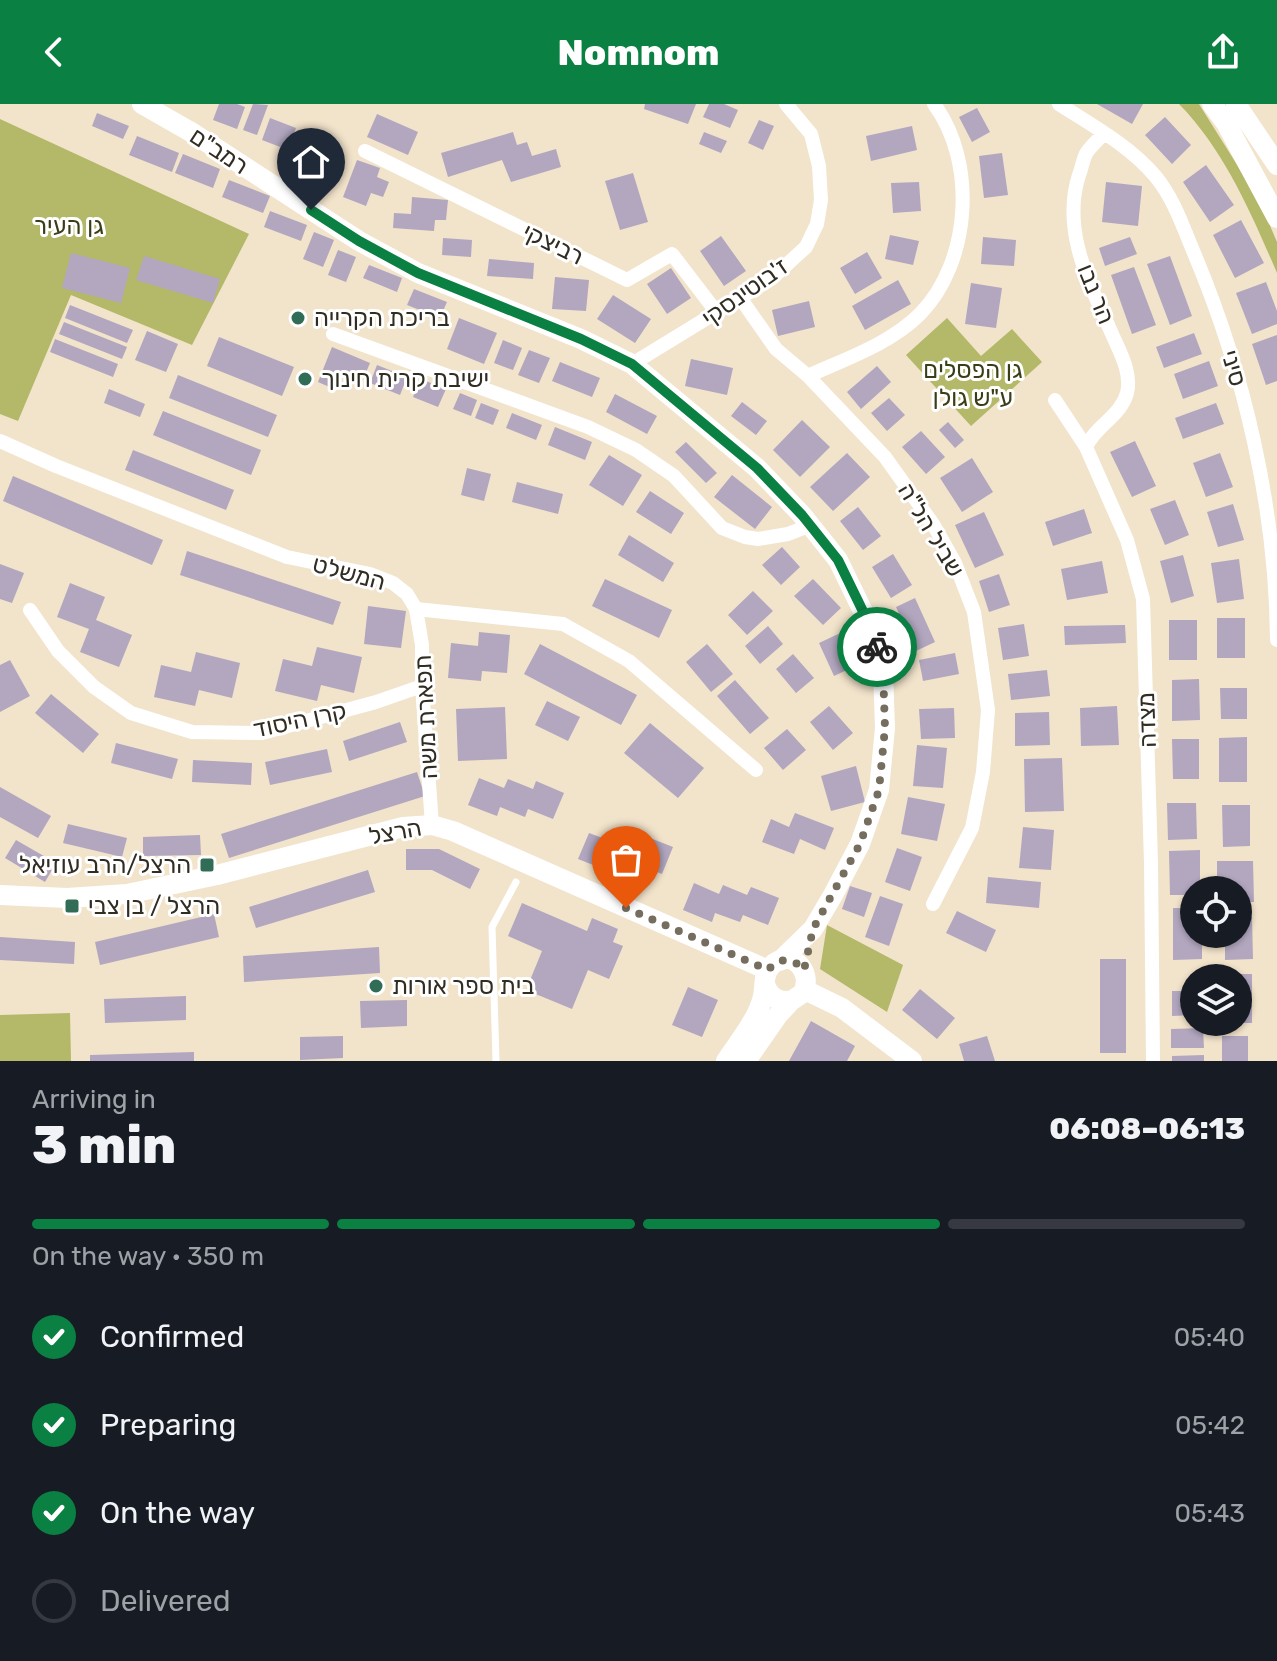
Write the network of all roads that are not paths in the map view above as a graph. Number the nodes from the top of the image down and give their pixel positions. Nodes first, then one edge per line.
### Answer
1 (142, 104) edge
2 (786, 104) edge
3 (934, 104) edge
4 (1059, 104) edge
5 (1212, 104) edge
6 (1236, 104) edge
7 (1104, 133) junction
8 (365, 151) dead end
9 (1277, 165) edge
10 (1277, 218) edge
11 (741, 299) junction
12 (718, 314) junction
13 (333, 334) dead end
14 (632, 364) junction
15 (808, 376) junction
16 (1055, 400) dead end
17 (0, 441) edge
18 (1086, 447) junction
19 (811, 525) junction
20 (416, 609) junction
21 (30, 610) dead end
22 (1277, 640) edge
23 (422, 686) junction
24 (756, 770) dead end
25 (432, 825) junction
26 (516, 882) dead end
27 (0, 895) edge
28 (933, 904) dead end
29 (813, 929) junction
30 (771, 972) junction
31 (800, 987) junction
32 (900, 1057) edge
33 (496, 1061) edge
34 (726, 1061) edge
35 (746, 1061) edge
36 (1153, 1061) edge

1 - 14 street, רמב"ם
2 - 11 street, ז'בוטינסקי
3 - 15 street
4 - 7 street, סיני
5 - 10 street
6 - 9 street
7 - 18 street, הר נבו
7 - 22 street, סיני
8 - 12 street, רביצקי
11 - 12 street, ז'בוטינסקי
11 - 15 street, שביל הל"ה
12 - 14 street, ז'בוטינסקי
13 - 19 street
14 - 19 street, רמב"ם
15 - 28 street, שביל הל"ה
16 - 18 street, מצדה
17 - 20 street, המשלט
18 - 36 street, מצדה
19 - 29 street, רמב"ם
20 - 23 street, תפארת משה
20 - 24 street
21 - 23 street, קרן היסוד
23 - 25 street, תפארת משה
25 - 27 street, הרצל
25 - 30 street, הרצל
26 - 33 lane
29 - 30 street, רמב"ם
29 - 31 street, רמב"ם
30 - 31 street
30 - 31 street
30 - 34 street
31 - 32 street
31 - 35 street

